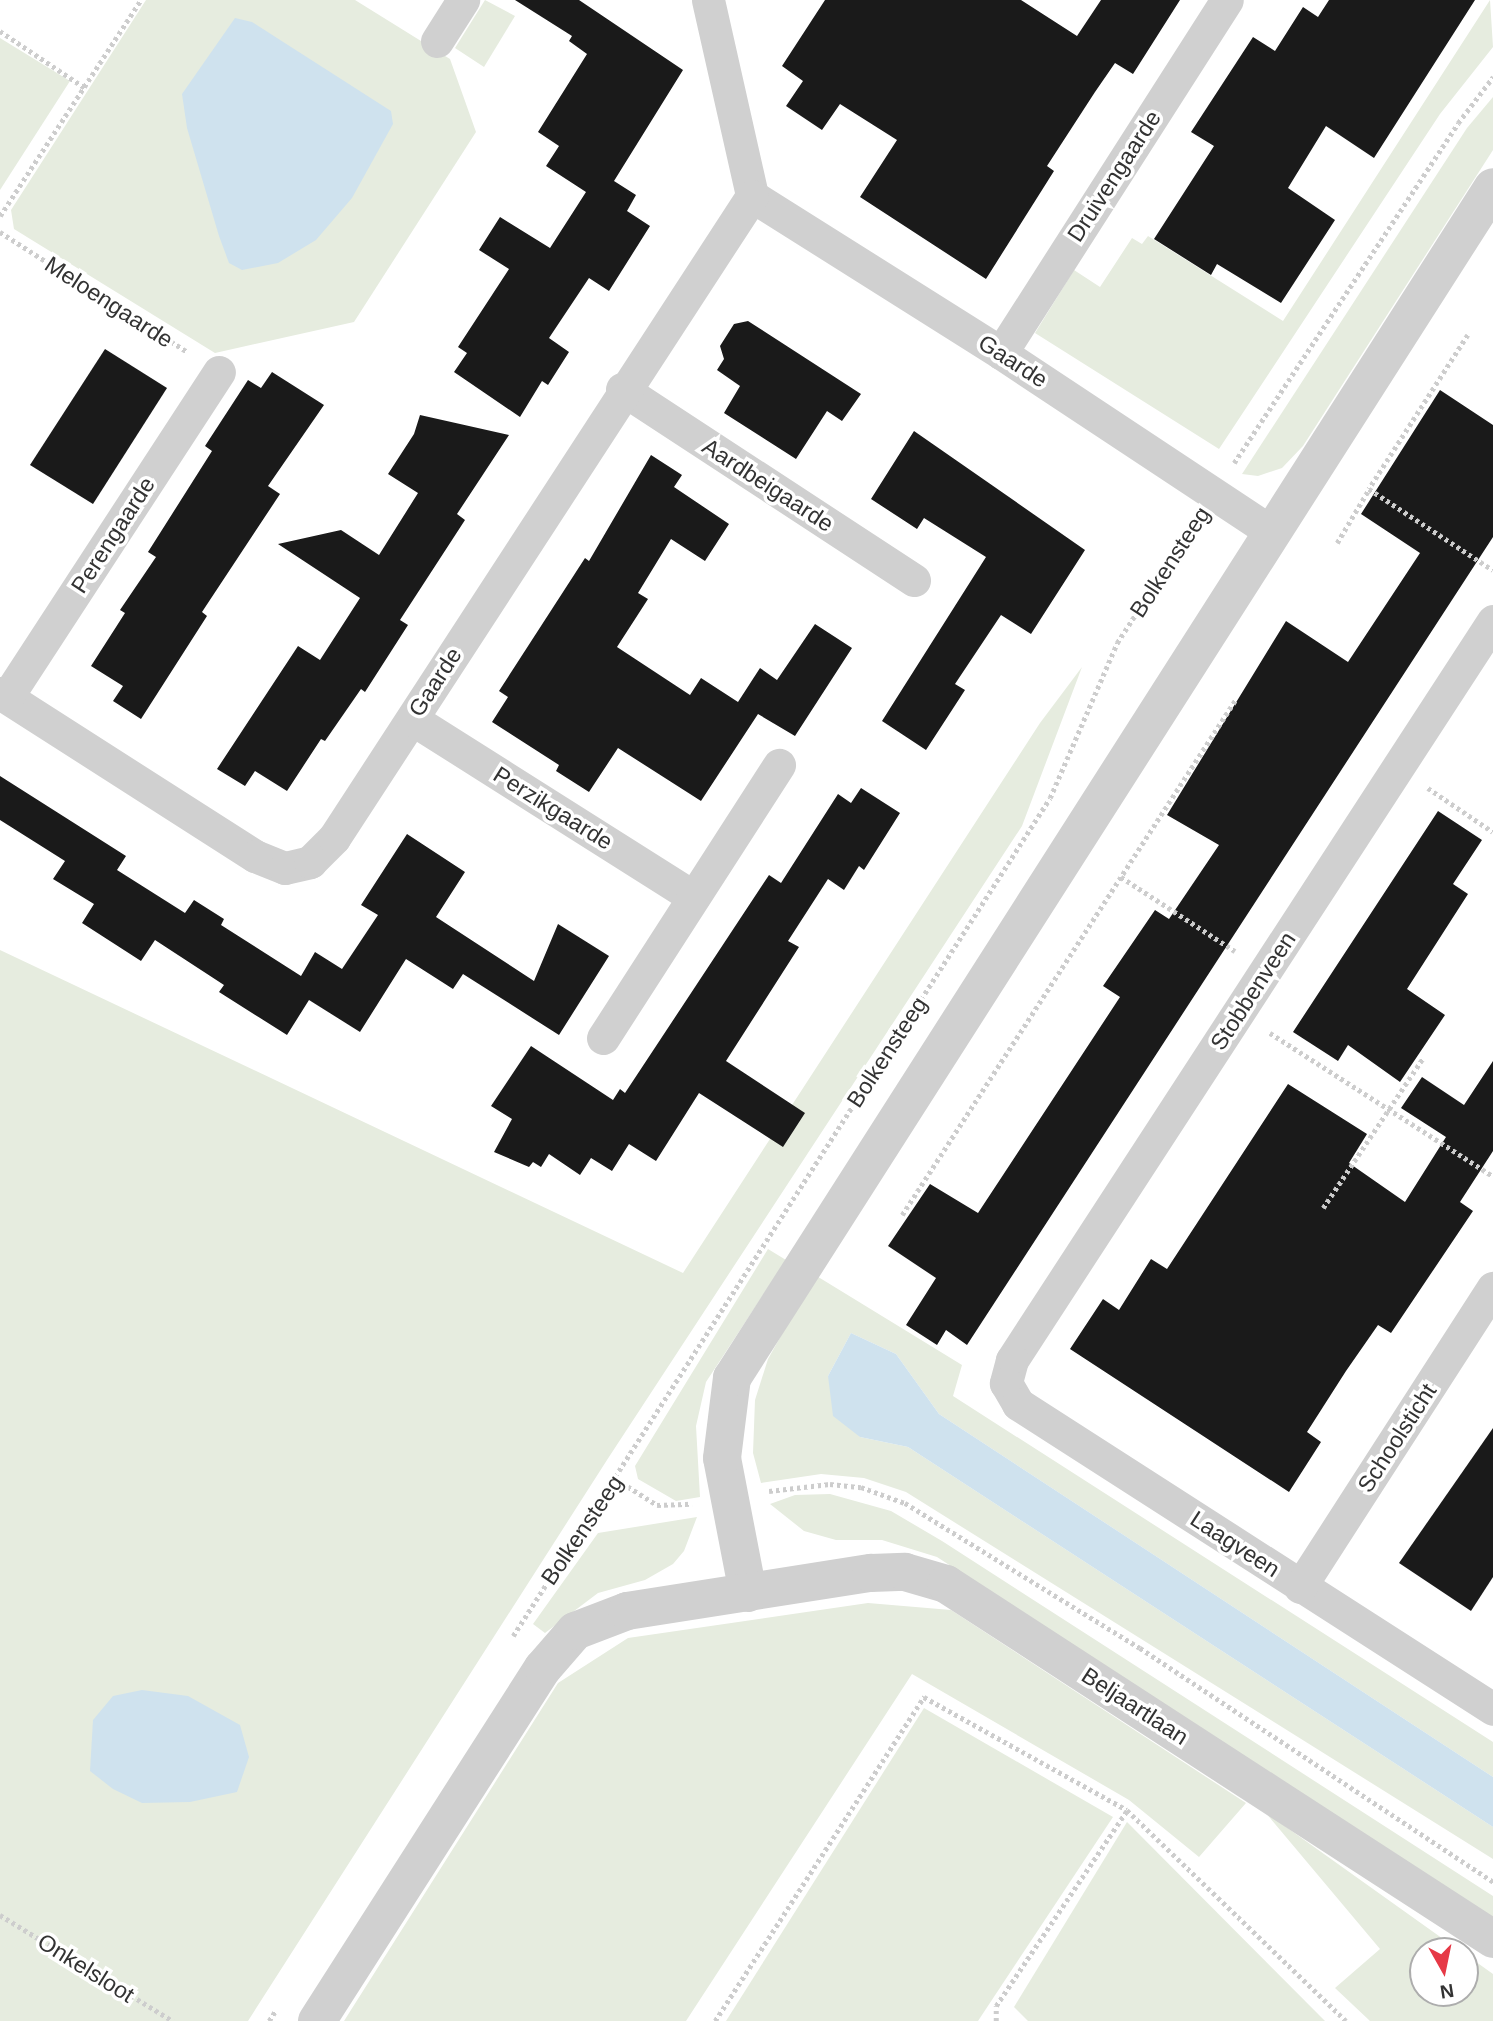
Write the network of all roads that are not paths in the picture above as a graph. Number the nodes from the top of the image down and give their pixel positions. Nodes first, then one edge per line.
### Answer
1 (463, 0) edge
2 (708, 0) edge
3 (1227, 0) edge
4 (437, 41) dead end
5 (1493, 187) edge
6 (752, 196) junction
7 (1001, 353) junction
8 (219, 372) road end
9 (622, 389) junction
10 (1270, 531) junction
11 (914, 580) dead end
12 (1493, 621) edge
13 (4, 695) edge
14 (412, 719) junction
15 (779, 765) dead end
16 (694, 897) junction
17 (603, 1038) dead end
18 (1493, 1288) edge
19 (1012, 1360) joint
20 (1300, 1587) junction
21 (748, 1593) junction
22 (1493, 1709) edge
23 (1493, 1939) edge
24 (317, 2021) edge

1 - 4 street
2 - 6 street
3 - 7 street, Druivengaarde
5 - 10 street, Bolkensteeg
6 - 7 street, Gaarde
6 - 9 street, Gaarde
7 - 10 street, Gaarde
8 - 13 street, Perengaarde
9 - 11 street, Aardbeigaarde
9 - 14 street, Gaarde
10 - 21 street, Bolkensteeg
12 - 19 street, Stobbenveen
13 - 14 street, Gaarde
14 - 16 street, Perzikgaarde
15 - 16 street
16 - 17 street
18 - 20 street, Schoolsticht
19 - 20 street, Laagveen
20 - 22 street, Laagveen
21 - 23 street, Beljaartlaan
21 - 24 street

